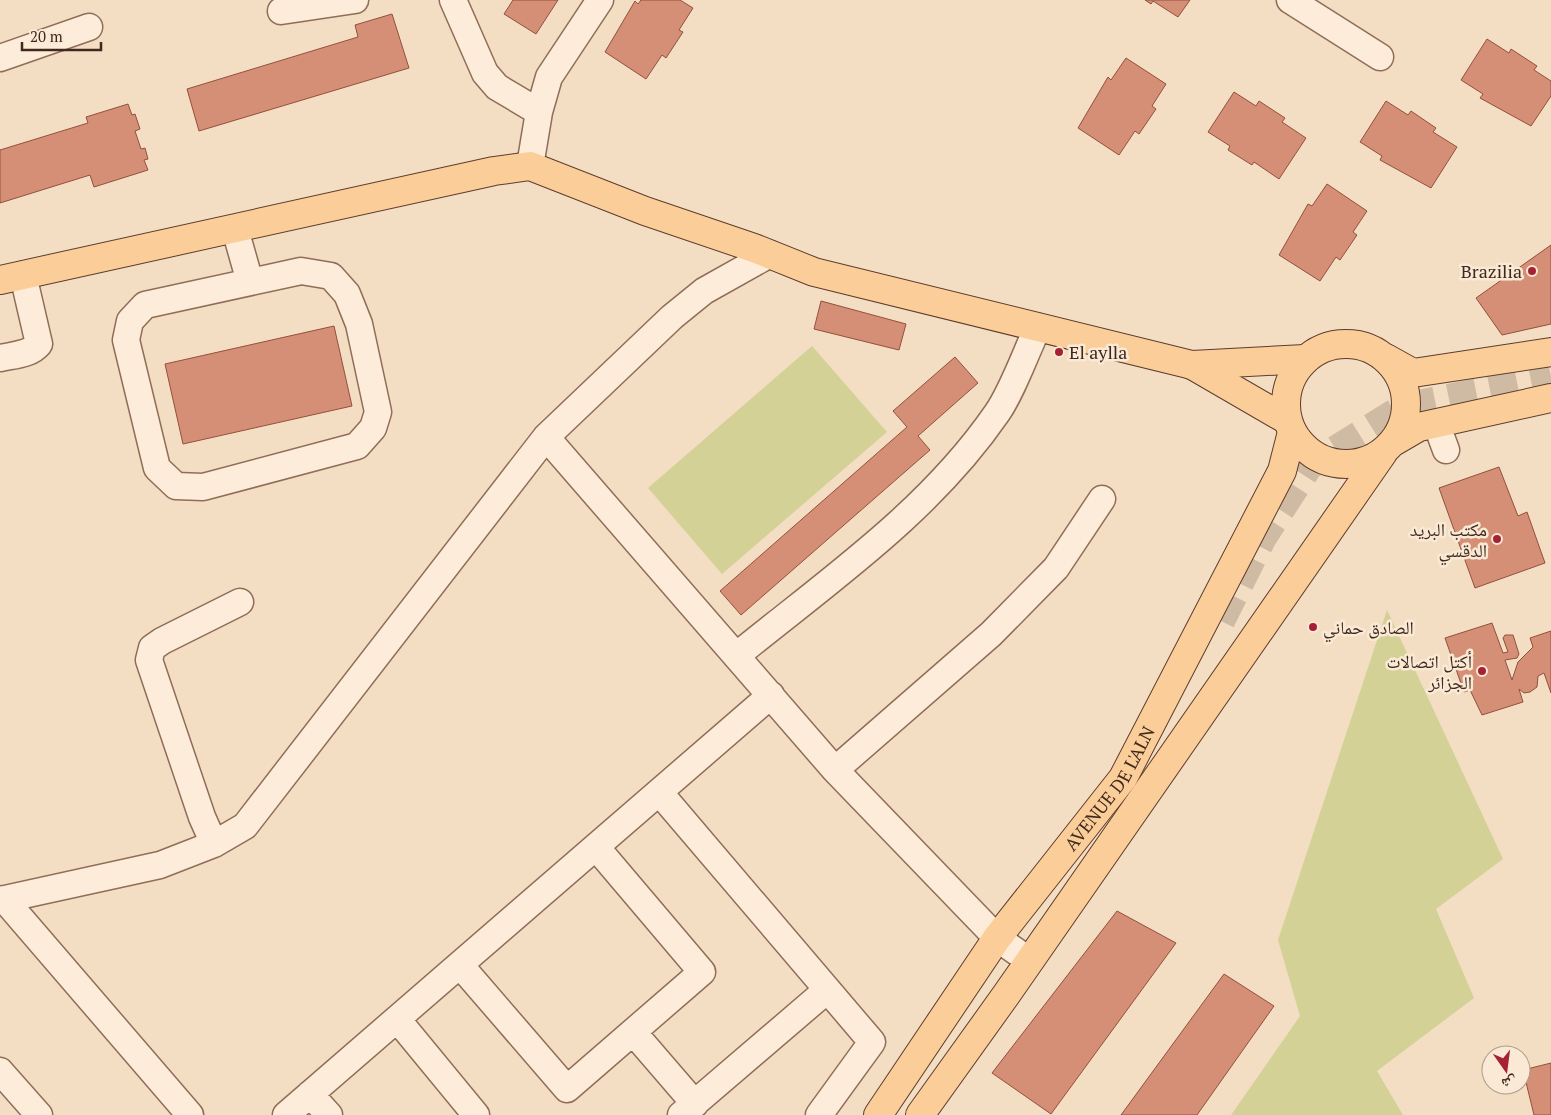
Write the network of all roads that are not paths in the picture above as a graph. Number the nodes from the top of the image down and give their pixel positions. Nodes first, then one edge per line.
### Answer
1 (355, 0) edge
2 (453, 0) edge
3 (600, 0) edge
4 (1290, 0) edge
5 (281, 11) dead end
6 (89, 27) dead end
7 (1380, 57) dead end
8 (0, 58) edge
9 (539, 112) junction
10 (530, 166) junction
11 (235, 229) junction
12 (770, 254) junction
13 (12, 278) edge
14 (250, 282) junction
15 (1038, 327) junction
16 (1551, 352) edge
17 (0, 358) edge
18 (1386, 358) junction
19 (1305, 359) junction
20 (1192, 365) junction
21 (1551, 398) edge
22 (1436, 423) junction
23 (1289, 426) junction
24 (546, 437) junction
25 (1389, 447) junction
26 (1446, 450) dead end
27 (1102, 499) dead end
28 (240, 602) dead end
29 (1221, 621) tunnel mouth
30 (736, 656) junction
31 (770, 695) junction
32 (835, 770) junction
33 (659, 792) junction
34 (214, 844) junction
35 (596, 847) junction
36 (2, 899) edge
37 (1007, 945) junction
38 (460, 965) junction
39 (827, 990) junction
40 (1006, 995) junction
41 (397, 1019) junction
42 (633, 1032) junction
43 (0, 1072) edge
44 (310, 1094) junction
45 (688, 1109) edge
46 (38, 1115) edge
47 (190, 1115) edge
48 (286, 1115) edge
49 (329, 1115) edge
50 (476, 1115) edge
51 (819, 1115) edge
52 (878, 1115) edge
53 (920, 1115) edge

1 - 5 street
2 - 9 street
3 - 9 street
4 - 7 street
6 - 8 street
9 - 10 street
10 - 11 main road
10 - 12 main road
11 - 13 main road
11 - 14 street
12 - 15 main road
12 - 24 street
13 - 17 street
14 - 14 street
15 - 20 main road
15 - 30 street
16 - 18 main road
18 - 19 main road
18 - 25 main road
19 - 20 main road
19 - 23 main road
20 - 23 main road
21 - 22 main road
22 - 25 main road
22 - 26 street
23 - 25 main road
23 - 37 main road, AVENUE DE L'ALN
24 - 30 street
24 - 34 street
25 - 40 main road
27 - 32 street
28 - 34 street
29 - 37 main road
30 - 31 street
31 - 32 street
31 - 33 street
32 - 37 street
33 - 35 street
33 - 39 street
34 - 36 street
35 - 38 street
35 - 42 street
36 - 47 street
37 - 40 main road
37 - 52 main road, AVENUE DE L'ALN
38 - 41 street
38 - 42 street
39 - 45 street
39 - 51 street
40 - 53 main road
41 - 44 street
41 - 50 street
42 - 45 street
43 - 46 street
44 - 48 street
44 - 49 street

